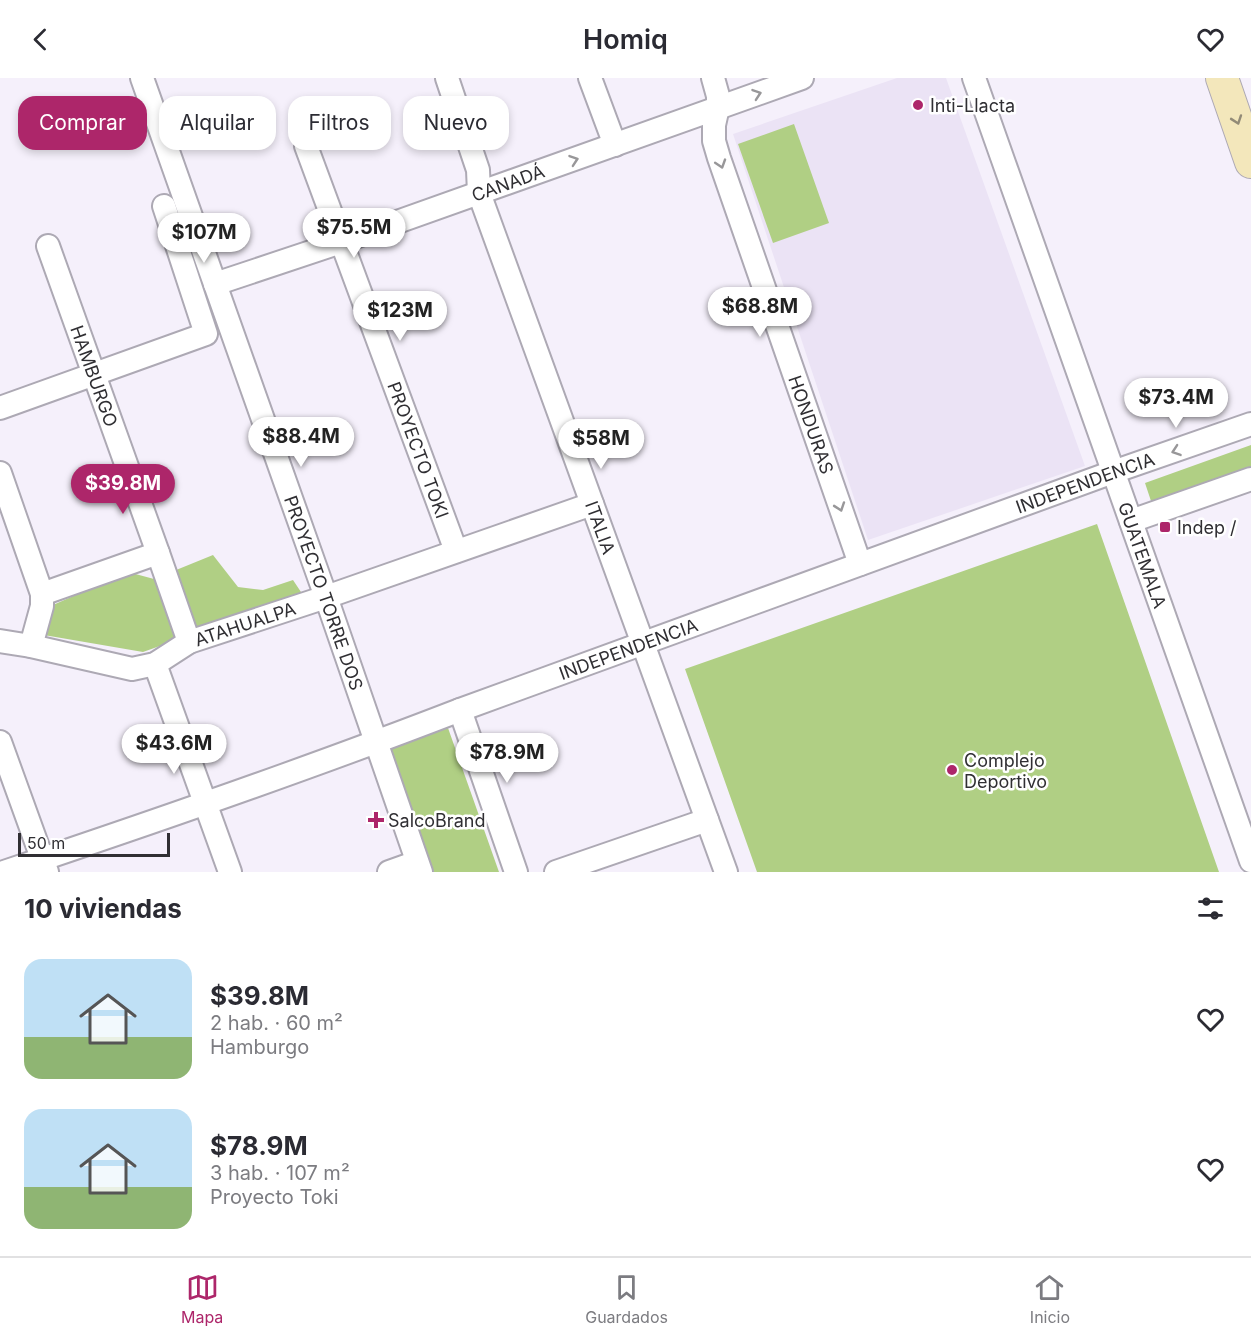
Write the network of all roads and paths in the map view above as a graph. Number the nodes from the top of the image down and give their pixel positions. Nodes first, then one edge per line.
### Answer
1 (142, 78) edge
2 (447, 78) edge
3 (590, 78) edge
4 (713, 78) edge
5 (802, 78) edge
6 (974, 78) edge
7 (1222, 78) edge
8 (1243, 78) edge
9 (1251, 99) edge
10 (718, 107) junction
11 (615, 145) junction
12 (307, 150) edge
13 (1251, 162) edge
14 (479, 193) junction
15 (164, 206) dead end
16 (341, 242) junction
17 (48, 246) dead end
18 (214, 284) junction
19 (93, 375) junction
20 (0, 408) edge
21 (1251, 424) edge
22 (1113, 472) junction
23 (0, 473) edge
24 (1251, 479) edge
25 (592, 504) junction
26 (1131, 521) junction
27 (456, 551) junction
28 (158, 553) junction
29 (860, 564) junction
30 (42, 594) junction
31 (326, 597) junction
32 (0, 641) edge
33 (189, 642) junction
34 (644, 644) junction
35 (31, 646) junction
36 (155, 664) junction
37 (460, 710) junction
38 (0, 742) edge
39 (376, 743) junction
40 (206, 804) junction
41 (707, 820) junction
42 (1251, 861) edge
43 (45, 866) edge
44 (419, 867) edge
45 (4, 872) edge
46 (230, 872) edge
47 (389, 872) edge
48 (516, 872) edge
49 (556, 872) edge
50 (726, 872) edge

1 - 18 street, PROYECTO TORRE DOS
2 - 14 street, ITALIA
3 - 11 street
4 - 10 street, HONDURAS
10 -> 5 street, CANADÁ
6 - 22 street, GUATEMALA
7 -> 13 main road
8 - 9 main road
10 - 11 street, CANADÁ
10 -> 29 street, HONDURAS
14 -> 11 street, CANADÁ
12 - 16 street, PROYECTO TOKI
14 - 16 street, CANADÁ
14 - 25 street, ITALIA
15 - 19 street
16 - 18 street, CANADÁ
16 - 27 street, PROYECTO TOKI
17 - 19 street, HAMBURGO
18 - 31 street, PROYECTO TORRE DOS
19 - 20 street
19 - 28 street, HAMBURGO
21 -> 22 street, INDEPENDENCIA
22 - 26 street, GUATEMALA
22 - 29 street, INDEPENDENCIA
23 - 30 street
24 - 26 street
25 - 27 street, ATAHUALPA
25 - 34 street, ITALIA
26 - 42 street, GUATEMALA
27 - 31 street, ATAHUALPA
28 - 30 street
28 - 33 street, HAMBURGO
29 - 34 street, INDEPENDENCIA
30 - 35 street
31 - 33 street, ATAHUALPA
31 - 39 street, PROYECTO TORRE DOS
32 - 35 street, ATAHUALPA
33 - 36 street, ATAHUALPA
34 - 37 street, INDEPENDENCIA
34 - 41 street, ITALIA
35 - 36 street, ATAHUALPA
36 - 40 street
37 - 39 street, INDEPENDENCIA
37 - 48 street
38 - 43 street
39 - 40 street, INDEPENDENCIA
39 - 44 street, PROYECTO TORRE DOS
40 - 43 street, INDEPENDENCIA
40 - 46 street
41 - 49 street
41 - 50 street, ITALIA
43 - 45 street, INDEPENDENCIA
44 - 47 street

